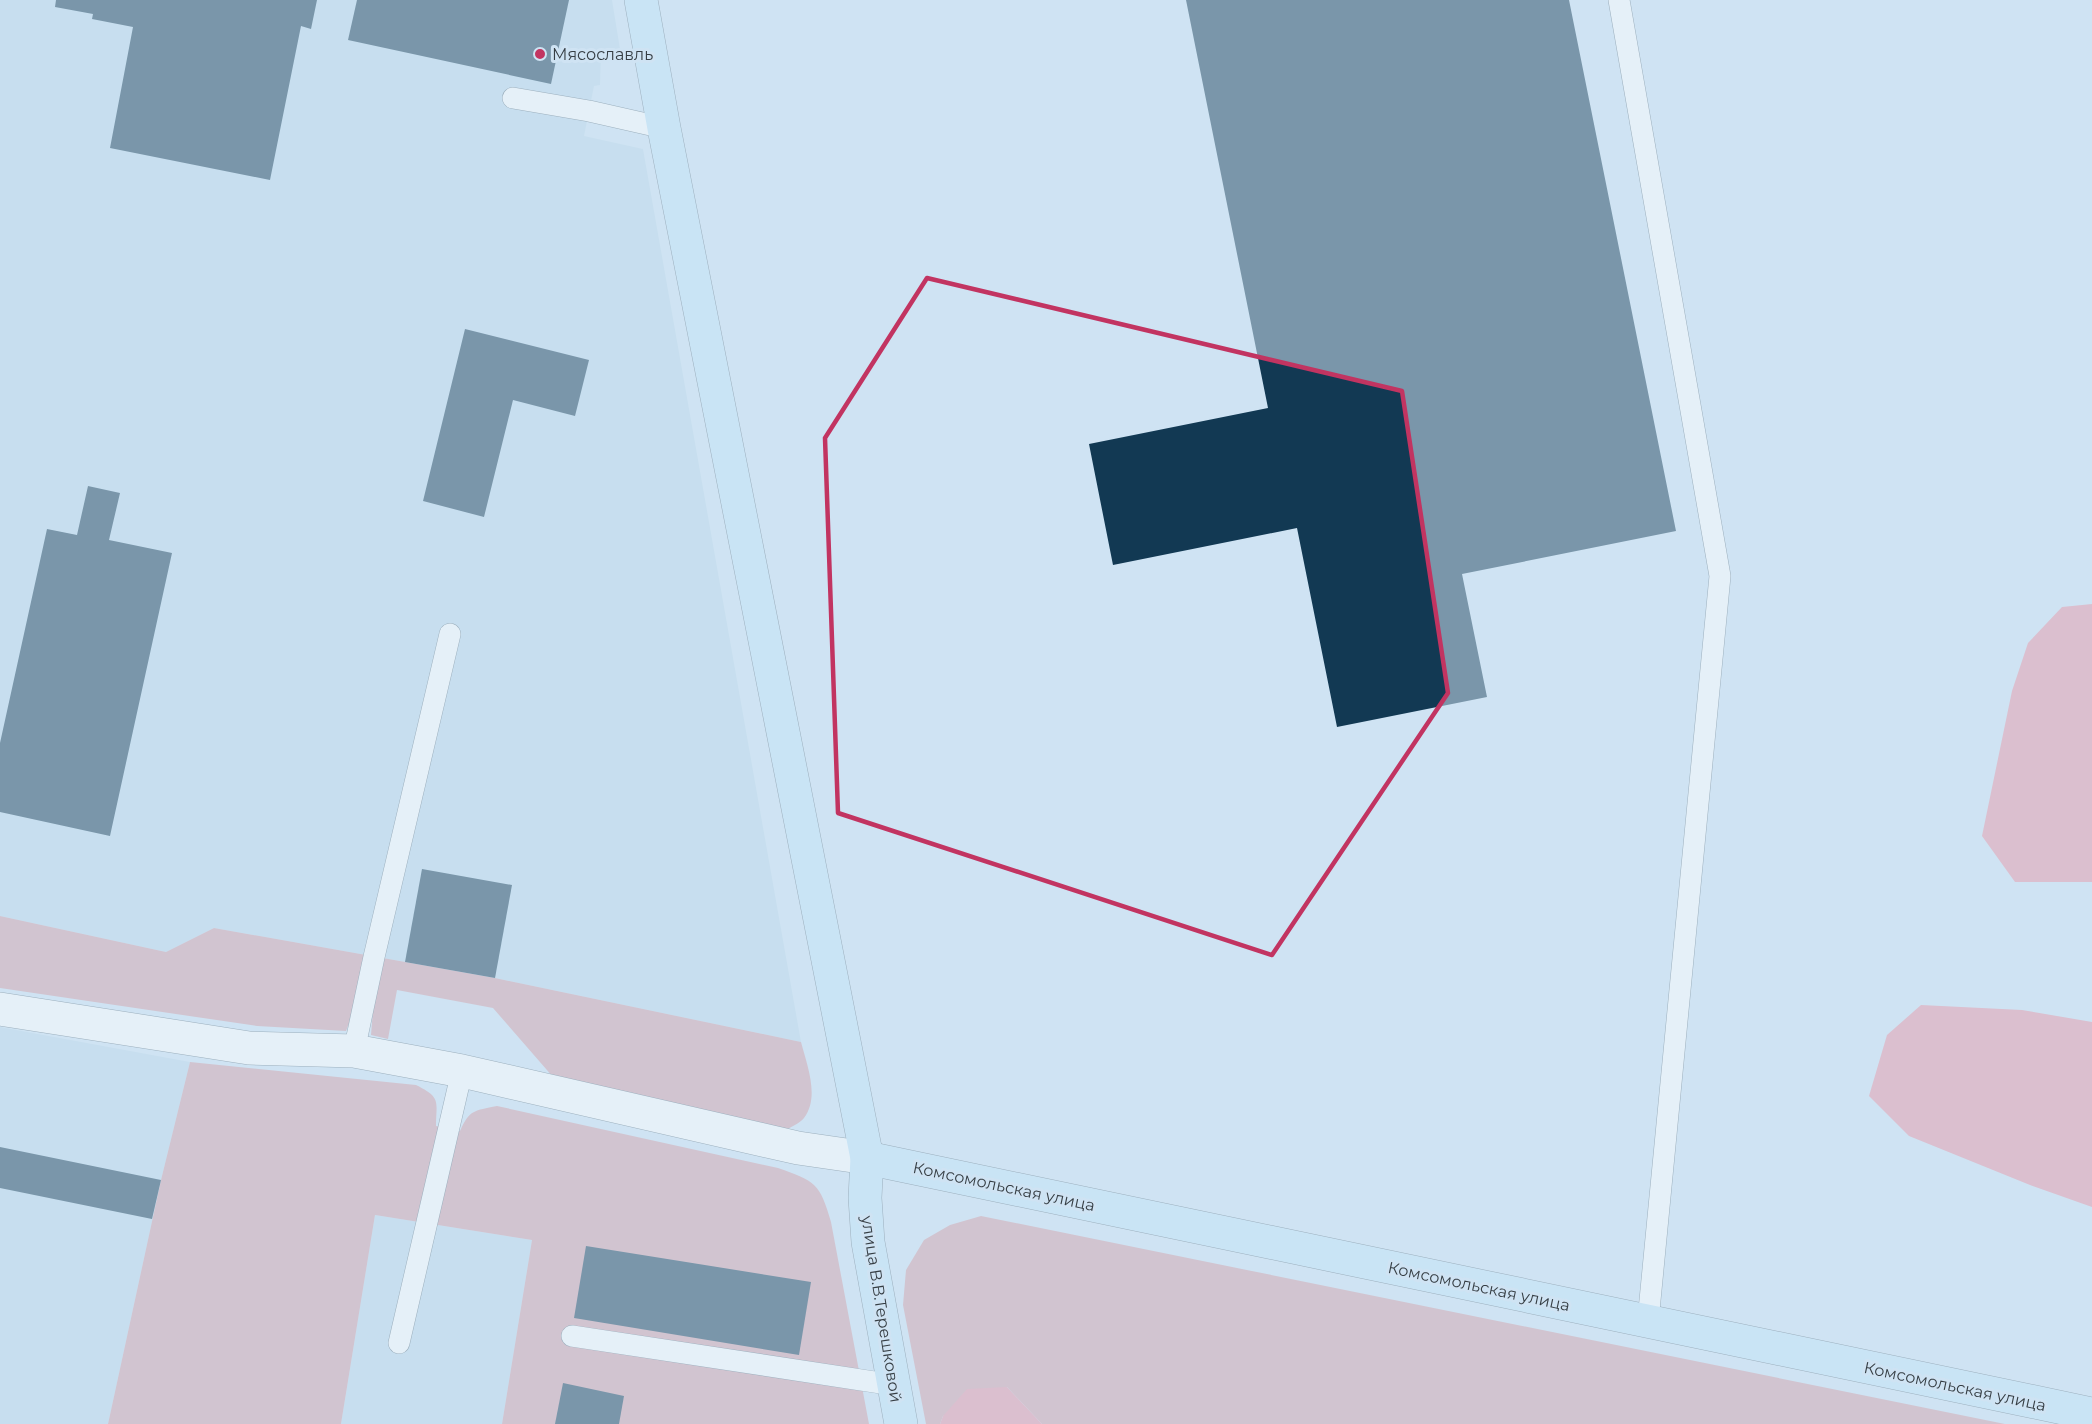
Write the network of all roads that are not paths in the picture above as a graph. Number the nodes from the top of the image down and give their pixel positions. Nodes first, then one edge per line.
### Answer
1 (641, 0) edge
2 (1619, 0) edge
3 (513, 98) dead end
4 (664, 128) junction
5 (450, 634) dead end
6 (0, 1009) edge
7 (354, 1051) junction
8 (462, 1071) junction
9 (867, 1158) junction
10 (1648, 1321) junction
11 (572, 1336) dead end
12 (399, 1343) dead end
13 (894, 1384) junction
14 (2092, 1414) edge
15 (901, 1424) edge

1 - 4 main road, улица В.В.Терешковой
2 - 10 lane
3 - 4 lane
4 - 9 main road, улица В.В.Терешковой
5 - 7 lane
6 - 7 street
7 - 8 street
8 - 9 street
8 - 12 lane
9 - 10 main road, Комсомольская улица
9 - 13 main road, улица В.В.Терешковой
10 - 14 main road, Комсомольская улица
11 - 13 lane
13 - 15 main road, улица В.В.Терешковой

